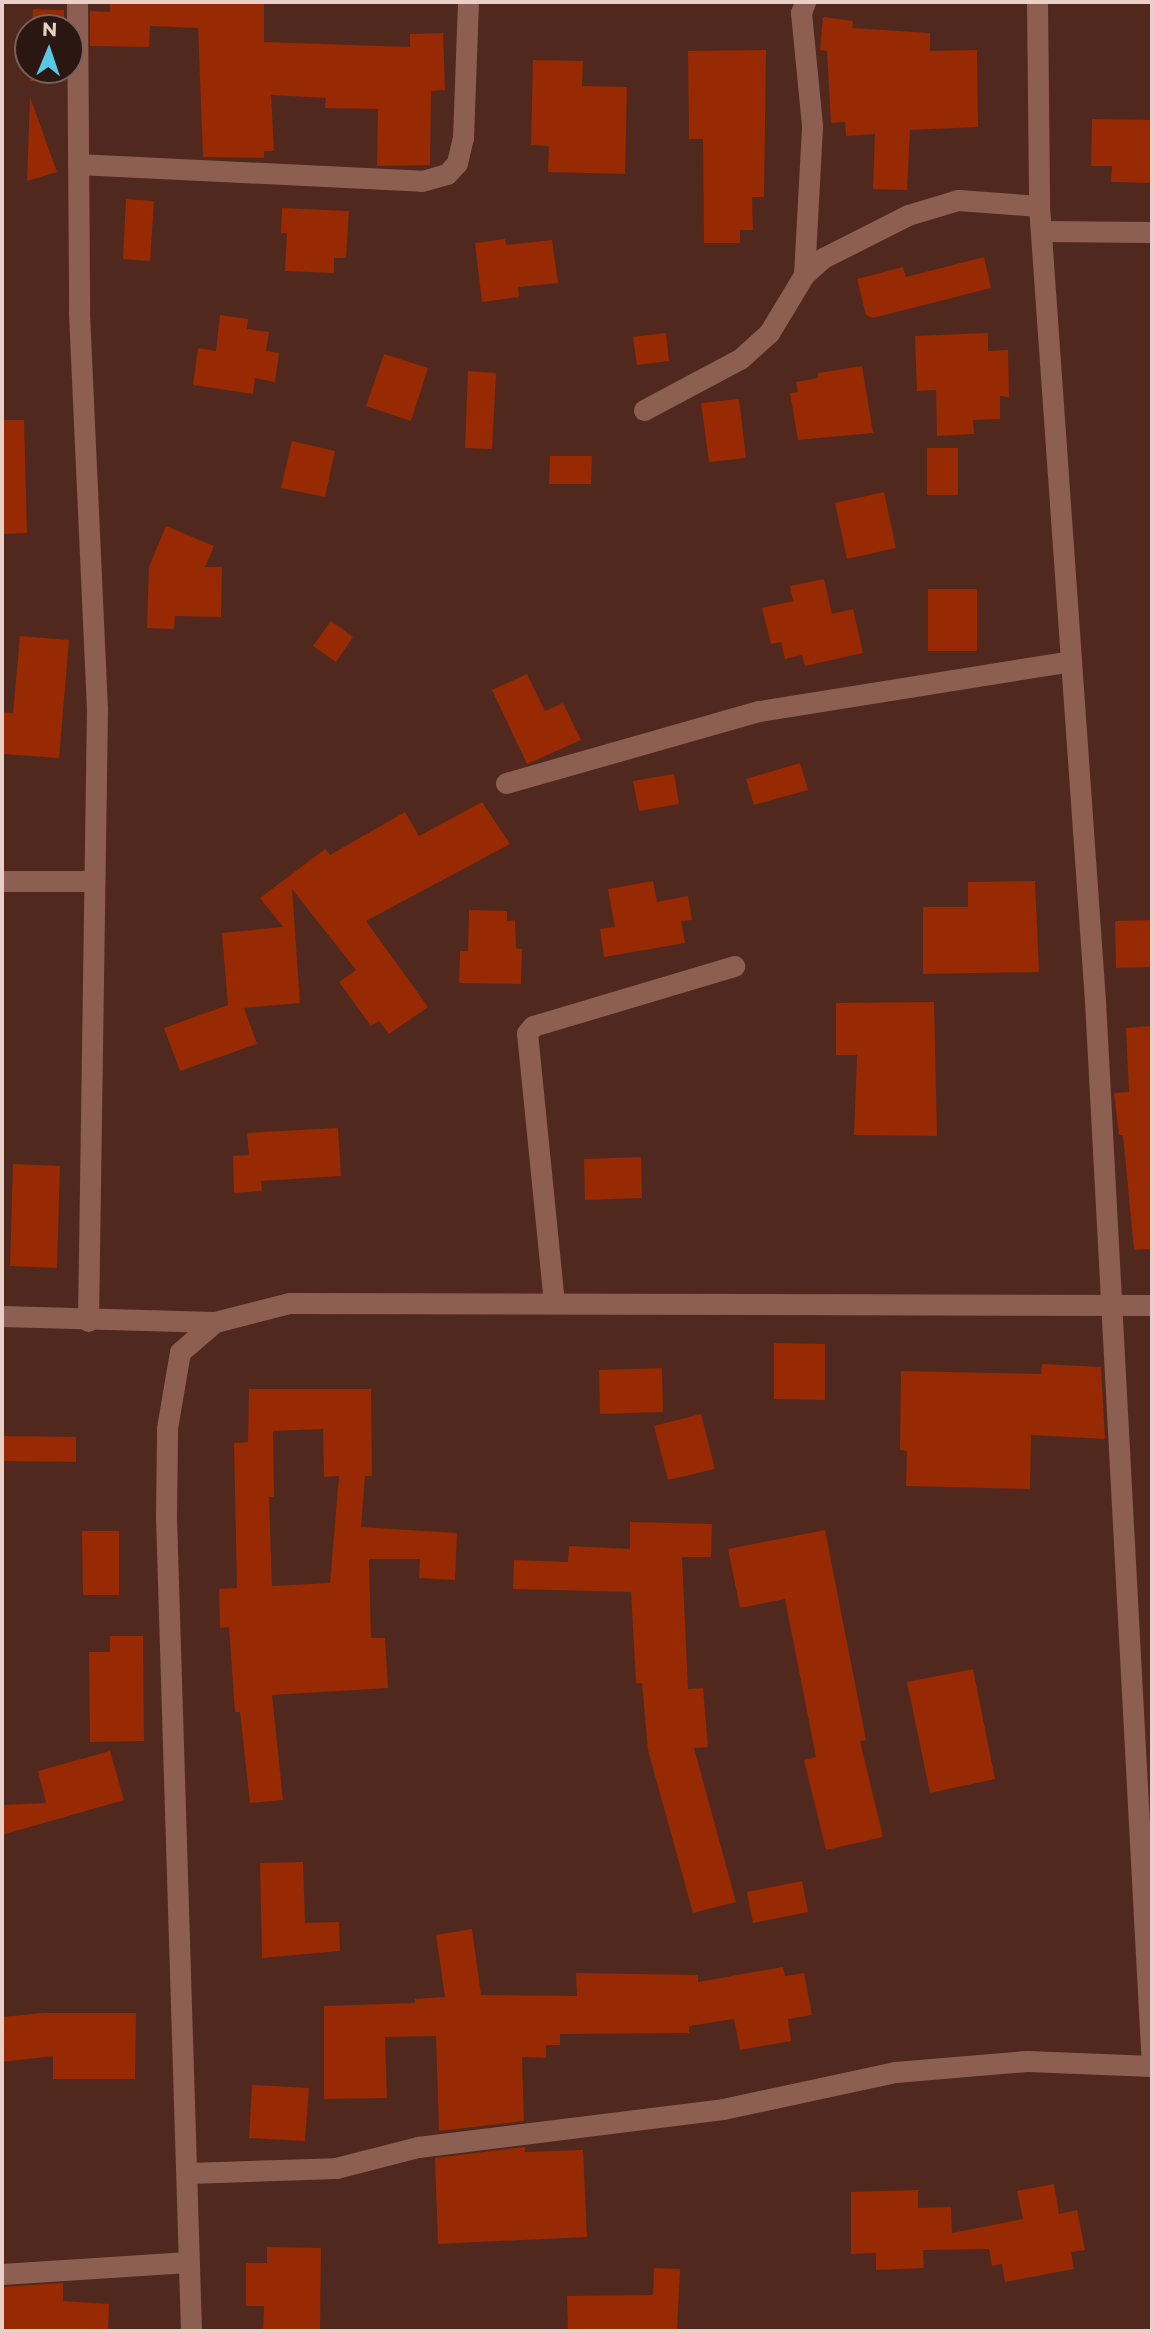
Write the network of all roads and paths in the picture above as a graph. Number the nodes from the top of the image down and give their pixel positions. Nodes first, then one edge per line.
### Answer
1 (77, 2) edge
2 (468, 2) edge
3 (805, 2) edge
4 (1037, 2) edge
5 (78, 164) junction
6 (1040, 206) junction
7 (1042, 231) junction
8 (1152, 232) edge
9 (804, 275) junction
10 (644, 410) dead end
11 (1071, 661) junction
12 (506, 783) dead end
13 (2, 881) edge
14 (94, 881) junction
15 (734, 966) dead end
16 (554, 1303) junction
17 (1113, 1305) junction
18 (1152, 1305) edge
19 (2, 1315) edge
20 (88, 1321) junction
21 (215, 1322) junction
22 (1152, 2066) edge
23 (189, 2173) junction
24 (188, 2262) junction
25 (2, 2274) edge
26 (191, 2331) edge

1 - 5 street
2 - 5 street
3 - 9 street
4 - 6 street
5 - 14 street
6 - 7 street
6 - 9 street
7 - 8 street
7 - 11 street
9 - 10 street
11 - 12 street
11 - 17 street
13 - 14 street
14 - 20 street
15 - 16 street
16 - 17 street
16 - 21 street
17 - 18 street
17 - 22 street
19 - 20 street
20 - 21 street
21 - 23 street
22 - 23 street
23 - 24 street
24 - 25 street
24 - 26 street

